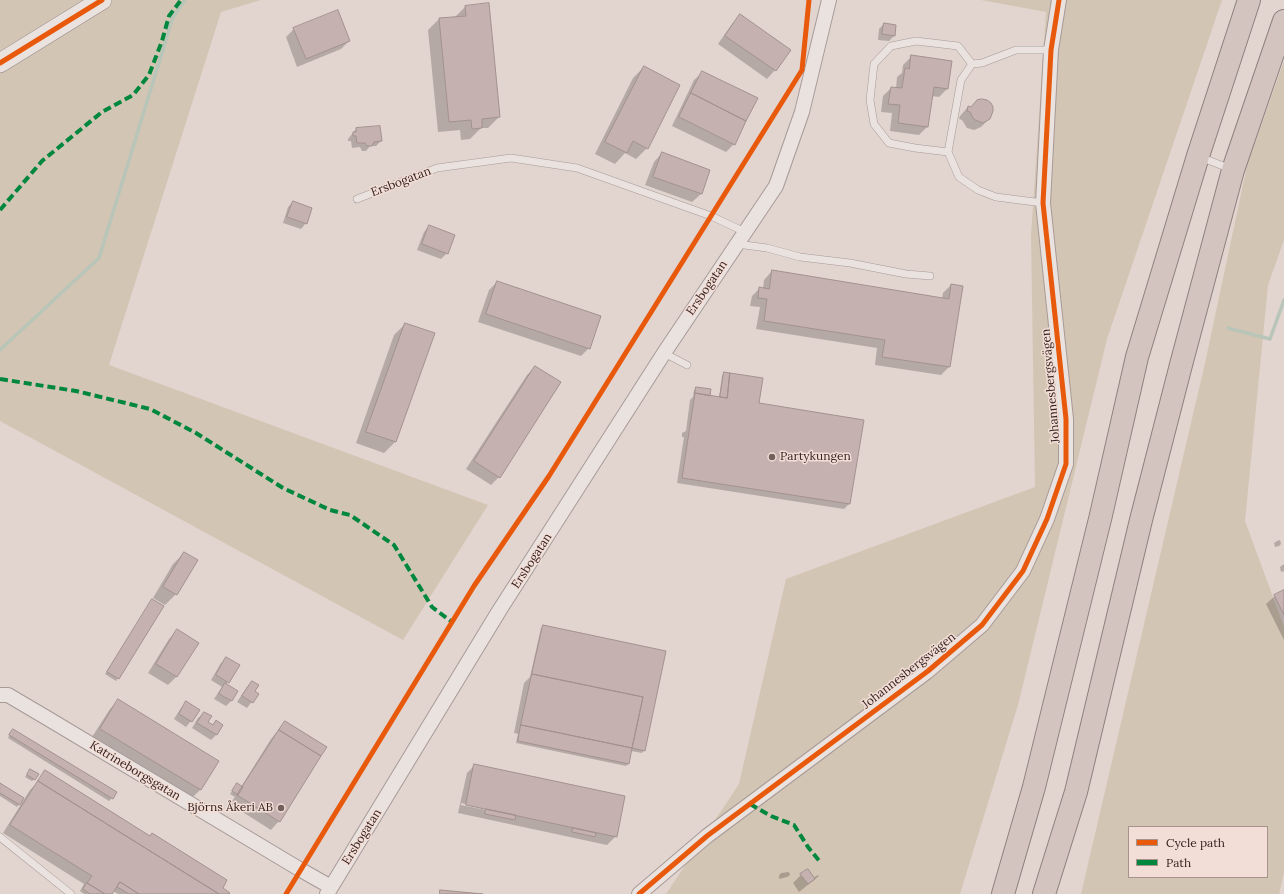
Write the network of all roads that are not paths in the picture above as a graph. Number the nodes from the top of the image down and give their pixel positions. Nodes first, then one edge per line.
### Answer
1 (102, 0) edge
2 (828, 0) edge
3 (1059, 0) edge
4 (1249, 0) edge
5 (1284, 21) edge
6 (1051, 50) junction
7 (0, 63) edge
8 (972, 64) junction
9 (948, 152) junction
10 (1198, 156) junction
11 (1233, 170) junction
12 (357, 199) dead end
13 (1043, 202) junction
14 (741, 238) junction
15 (930, 276) dead end
16 (664, 353) junction
17 (687, 365) dead end
18 (0, 694) edge
19 (1076, 792) junction
20 (0, 837) edge
21 (329, 891) edge
22 (71, 894) edge
23 (639, 894) edge
24 (1003, 894) edge
25 (1044, 894) edge
26 (1056, 894) edge

1 - 7 street
2 - 14 street, Ersbogatan
3 - 6 street, Johannesbergsvägen
4 - 10 highway
5 - 11 highway
6 - 8 lane
6 - 13 street, Johannesbergsvägen
8 - 9 lane
8 - 9 lane
9 - 13 lane
10 - 11 lane
10 - 24 highway
11 - 19 highway
12 - 14 lane, Ersbogatan
13 - 23 street, Johannesbergsvägen
14 - 15 lane
14 - 16 street, Ersbogatan
16 - 17 lane
16 - 21 street, Ersbogatan
18 - 21 street, Katrineborgsgatan
19 - 25 highway
19 - 26 highway
20 - 22 lane

